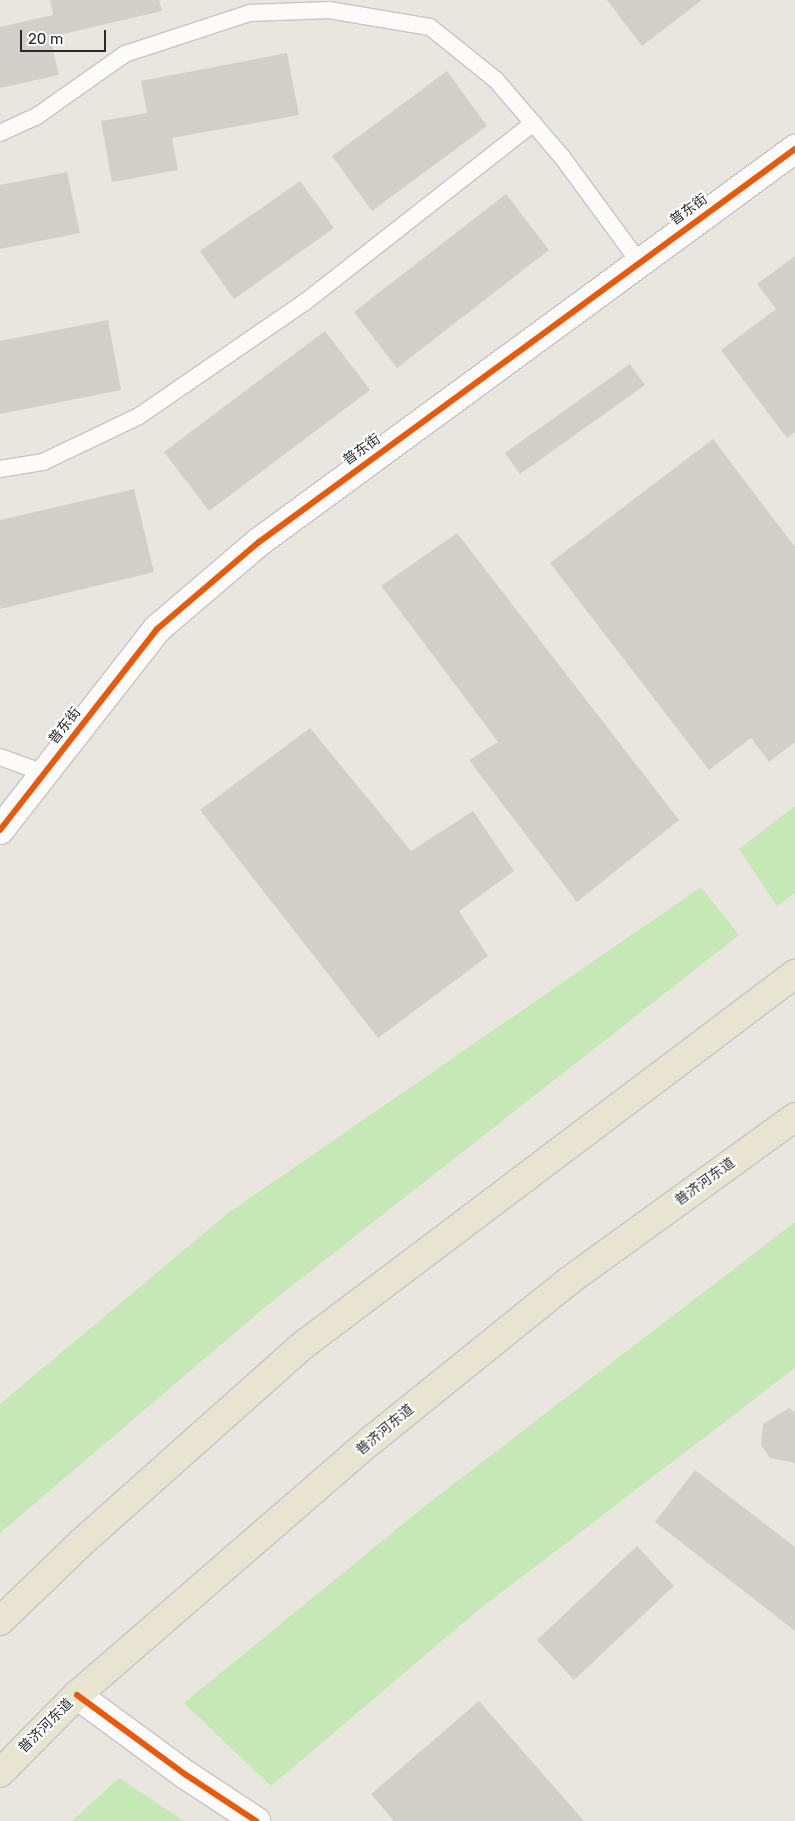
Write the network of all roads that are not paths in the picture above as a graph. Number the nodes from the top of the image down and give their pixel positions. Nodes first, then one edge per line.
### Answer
1 (533, 123) junction
2 (0, 132) edge
3 (795, 148) edge
4 (639, 262) junction
5 (0, 469) edge
6 (0, 757) edge
7 (44, 774) junction
8 (0, 830) edge
9 (795, 974) edge
10 (795, 1117) edge
11 (0, 1621) edge
12 (77, 1695) junction
13 (0, 1773) edge
14 (256, 1821) edge

1 - 2 lane
1 - 4 lane
1 - 5 lane
3 - 4 street, 普东街
4 - 7 street, 普东街
6 - 7 lane
7 - 8 street, 普东街
9 - 11 main road
10 - 12 main road, 普济河东道
12 - 13 main road, 普济河东道
12 - 14 street

